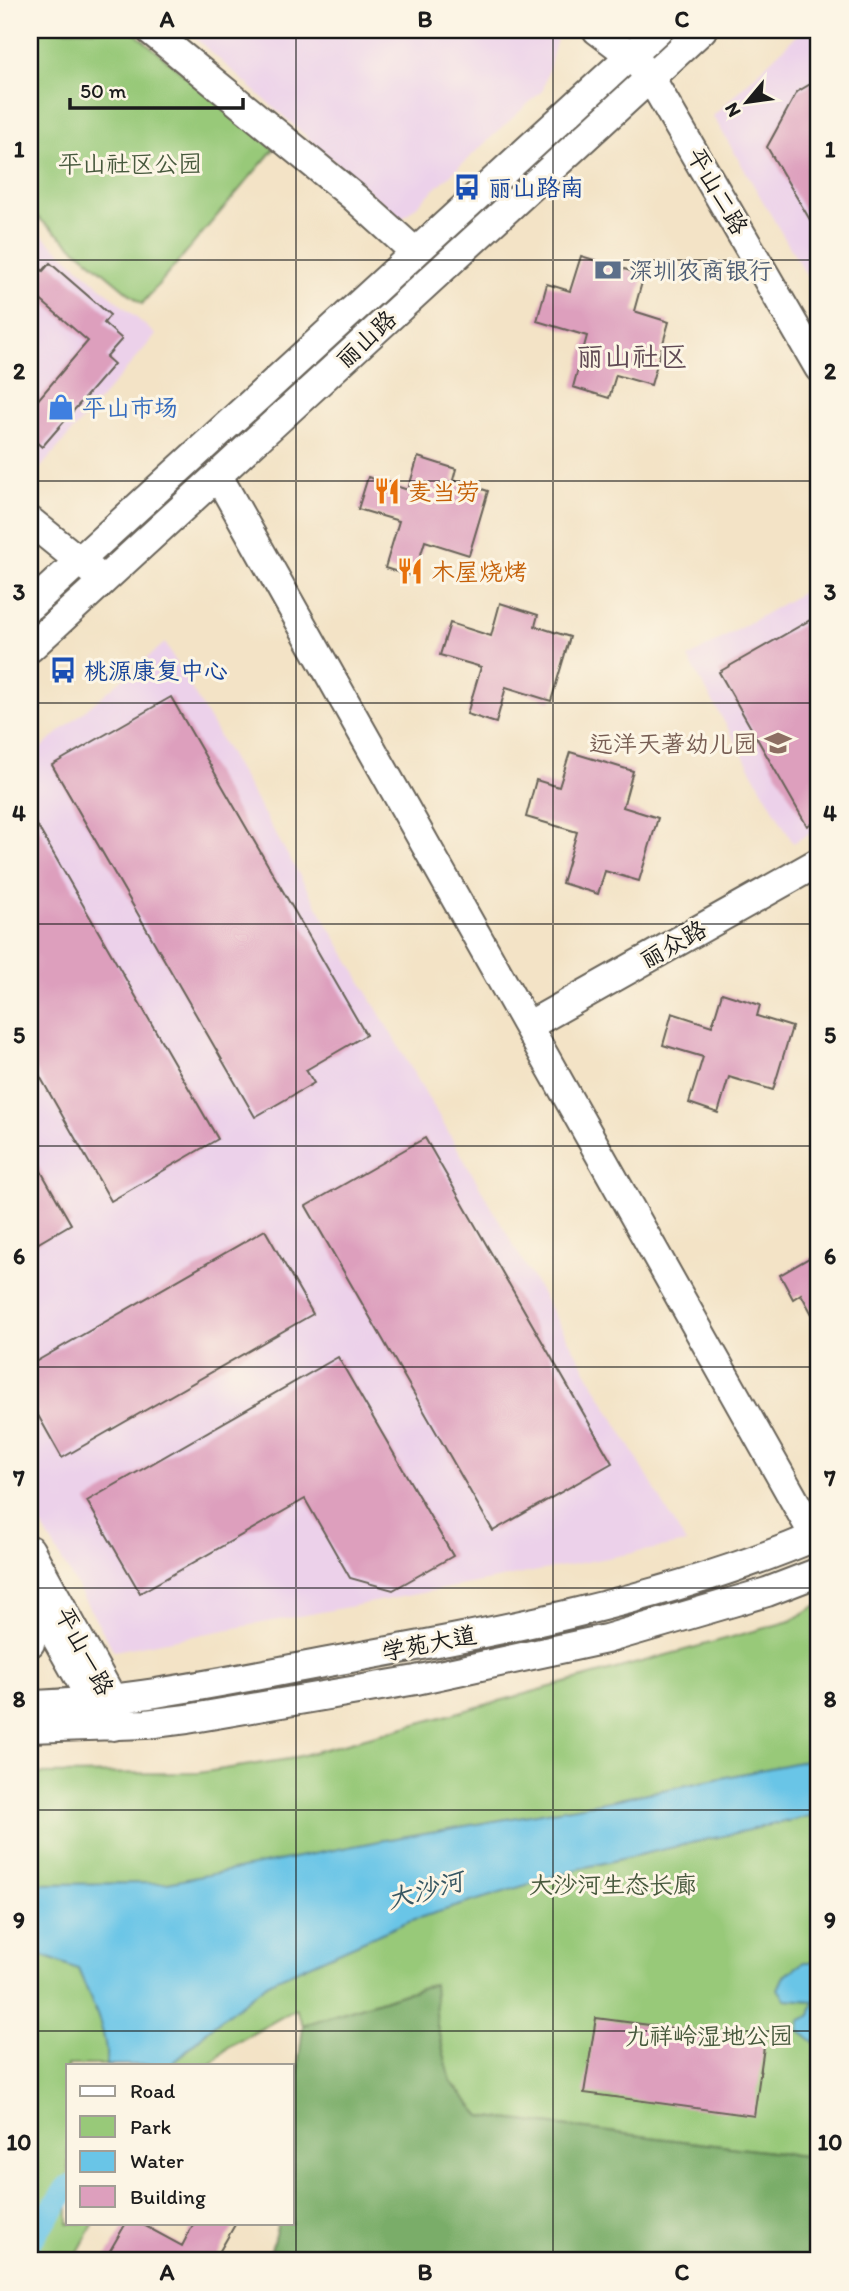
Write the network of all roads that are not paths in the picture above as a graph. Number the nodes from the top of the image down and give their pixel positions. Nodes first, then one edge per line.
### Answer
1 (150, 30) edge
2 (597, 30) edge
3 (658, 30) edge
4 (702, 30) edge
5 (630, 55) junction
6 (650, 77) junction
7 (415, 253) junction
8 (819, 368) edge
9 (218, 476) junction
10 (30, 521) edge
11 (79, 561) junction
12 (103, 580) junction
13 (30, 606) edge
14 (30, 648) edge
15 (819, 862) edge
16 (528, 1027) junction
17 (817, 1536) edge
18 (30, 1550) edge
19 (819, 1572) edge
20 (30, 1591) edge
21 (30, 1600) edge
22 (30, 1643) edge
23 (30, 1705) edge
24 (106, 1709) junction
25 (30, 1728) edge

1 - 7 street
2 - 5 street, 平山二路
3 - 5 street, 丽山路
4 - 6 street, 丽山路
5 - 6 street, 平山二路
5 - 7 street, 丽山路
6 - 8 street, 平山二路
6 - 9 street, 丽山路
7 - 11 street, 丽山路
9 - 12 street, 丽山路
9 - 16 street
10 - 11 street
11 - 12 street
11 - 13 street, 丽山路
12 - 14 street, 丽山路
15 - 16 street, 丽众路
16 - 17 street
17 - 24 street, 学苑大道
18 - 24 street, 平山一路
19 - 24 street, 学苑大道
20 - 24 street, 平山一路
21 - 22 street
23 - 24 street, 学苑大道
24 - 25 street, 学苑大道

